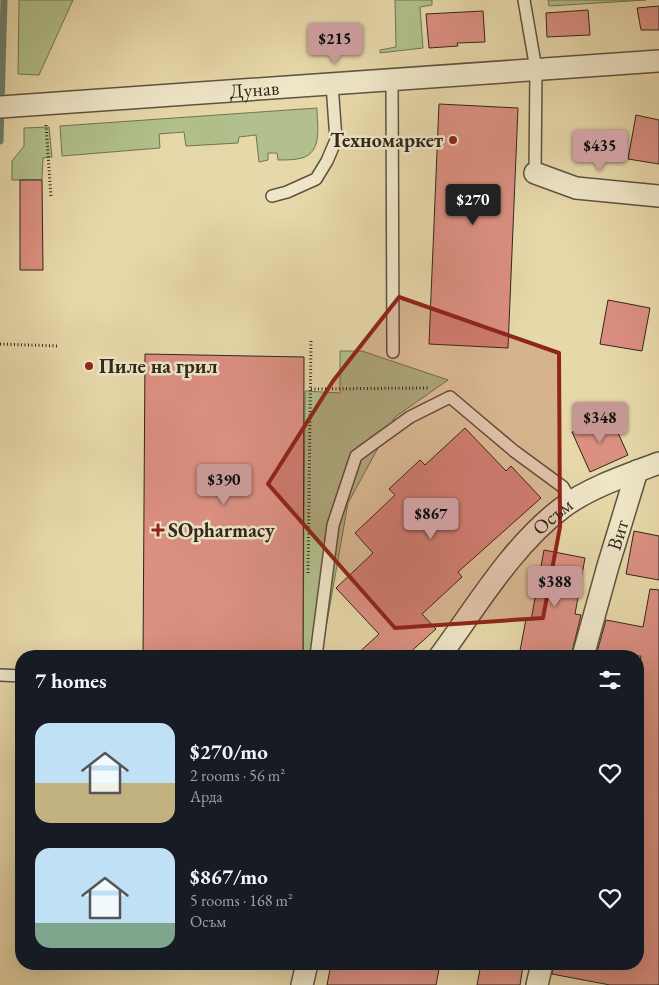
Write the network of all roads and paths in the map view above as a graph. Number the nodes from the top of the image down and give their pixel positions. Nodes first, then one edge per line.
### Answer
1 (524, 0) edge
2 (659, 61) edge
3 (536, 69) junction
4 (392, 80) junction
5 (332, 84) junction
6 (44, 104) junction
7 (7, 107) edge
8 (535, 172) joint
9 (272, 196) dead end
10 (659, 196) edge
11 (51, 197) dead end
12 (311, 341) dead end
13 (0, 344) edge
14 (58, 346) dead end
15 (393, 352) dead end
16 (311, 389) junction
17 (450, 397) junction
18 (659, 463) edge
19 (637, 471) junction
20 (572, 502) junction
21 (308, 577) dead end
22 (317, 650) edge
23 (444, 650) edge
24 (585, 650) edge
25 (0, 675) edge
26 (15, 676) edge
27 (306, 970) edge
28 (540, 970) edge
29 (302, 985) edge
30 (536, 985) edge

1 - 3 lane
2 - 3 street, Дунав
3 - 4 street, Дунав
3 - 8 lane
4 - 5 street, Дунав
4 - 15 lane
5 - 6 street, Дунав
5 - 9 lane
6 - 7 street, Дунав
6 - 11 path
8 - 10 street
12 - 16 path
13 - 14 path
16 - 17 path
16 - 21 path
17 - 20 lane
17 - 22 lane
18 - 19 street, Осъм
19 - 20 street, Осъм
19 - 24 street, Вит
20 - 23 street, Осъм
25 - 26 lane
27 - 29 street
28 - 30 street

